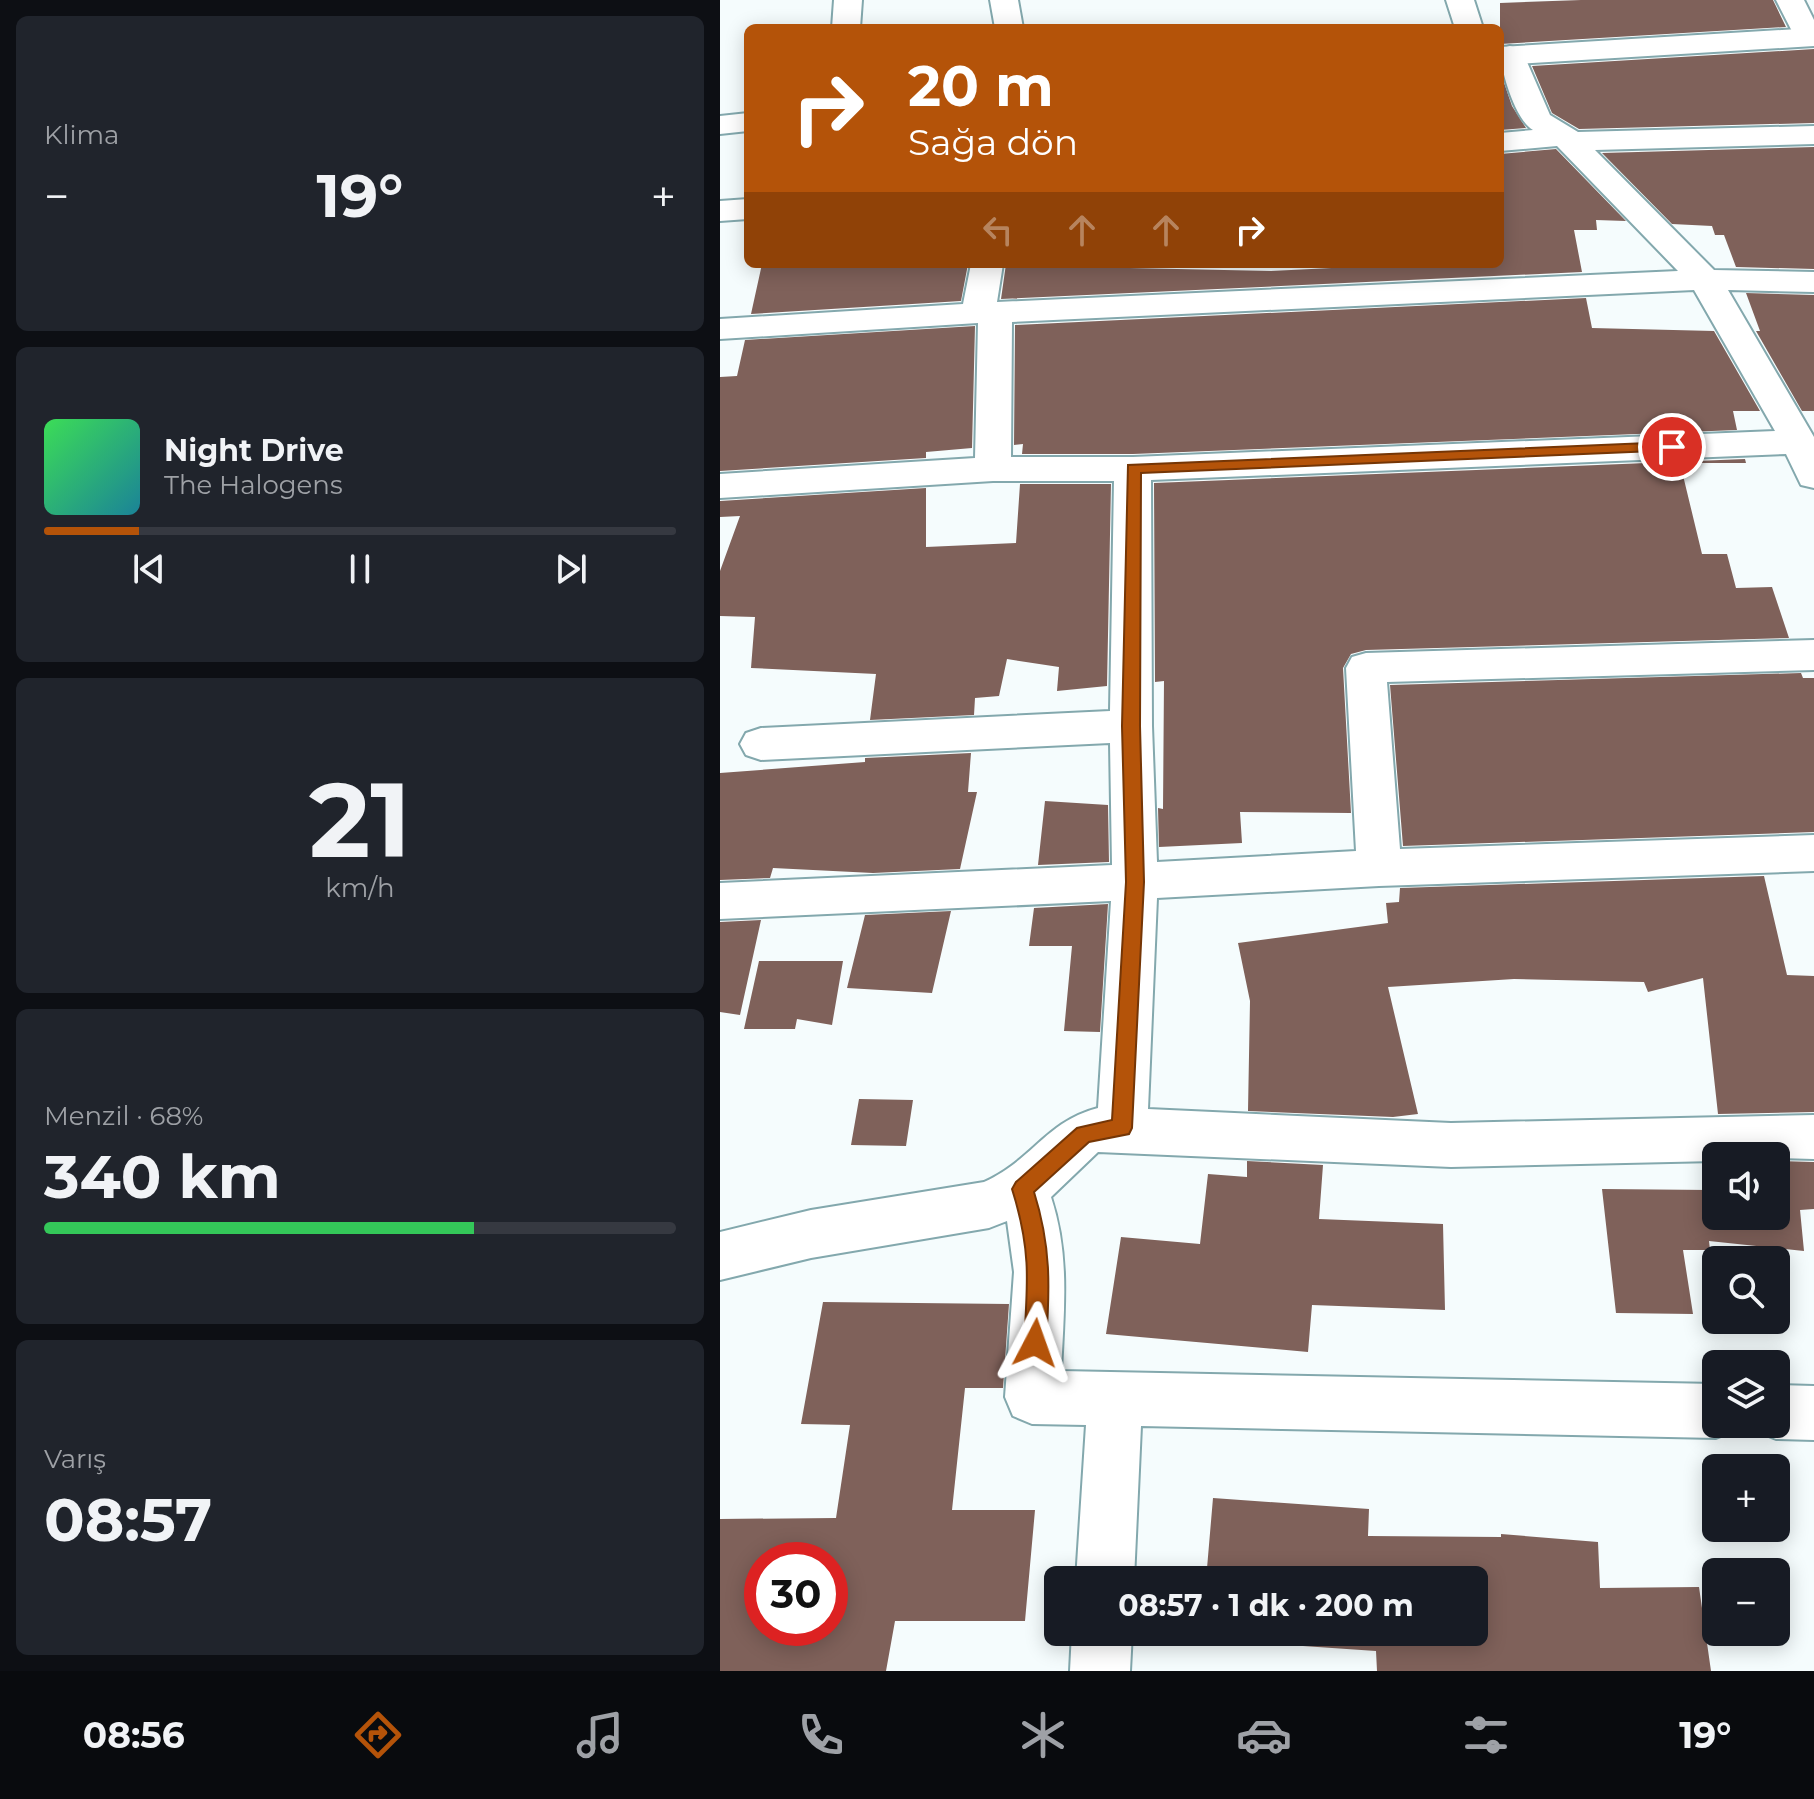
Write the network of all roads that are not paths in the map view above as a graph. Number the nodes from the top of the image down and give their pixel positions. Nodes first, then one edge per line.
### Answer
1 (848, 0) edge
2 (1004, 0) edge
3 (1460, 0) edge
4 (1790, 0) edge
5 (846, 24) edge
6 (1008, 24) edge
7 (1468, 24) edge
8 (1811, 37) edge
9 (1505, 55) edge
10 (744, 122) edge
11 (720, 125) edge
12 (1814, 135) edge
13 (1568, 138) junction
14 (1504, 142) edge
15 (744, 209) edge
16 (720, 211) edge
17 (987, 268) edge
18 (1705, 280) junction
19 (1814, 282) edge
20 (986, 312) junction
21 (720, 329) edge
22 (1799, 442) junction
23 (993, 469) junction
24 (1133, 469) junction
25 (1814, 476) edge
26 (720, 486) edge
27 (1814, 655) edge
28 (1131, 726) junction
29 (761, 744) dead end
30 (1814, 853) edge
31 (1379, 868) junction
32 (1135, 882) junction
33 (720, 901) edge
34 (1122, 1128) junction
35 (1814, 1137) edge
36 (1023, 1189) junction
37 (720, 1256) edge
38 (1115, 1399) junction
39 (1702, 1411) edge
40 (1790, 1412) edge
41 (1814, 1413) edge
42 (1106, 1566) edge
43 (1101, 1646) edge
44 (1100, 1671) edge

1 - 5 street
2 - 6 street
3 - 7 street
4 - 8 street
8 - 9 street
9 - 13 street
10 - 11 street
12 - 13 street
13 - 14 street
13 - 18 street
15 - 16 street
17 - 20 street
18 - 19 street
18 - 20 street
18 - 22 street
20 - 21 street
20 - 23 street
22 - 24 street
22 - 25 street
23 - 24 street
23 - 26 street
24 - 28 street
27 - 31 street
28 - 29 street
28 - 32 street
30 - 31 street
31 - 32 street
32 - 33 street
32 - 34 street
34 - 35 street
34 - 36 street
36 - 37 street
36 - 38 street
38 - 39 street
38 - 42 street
40 - 41 street
43 - 44 street

